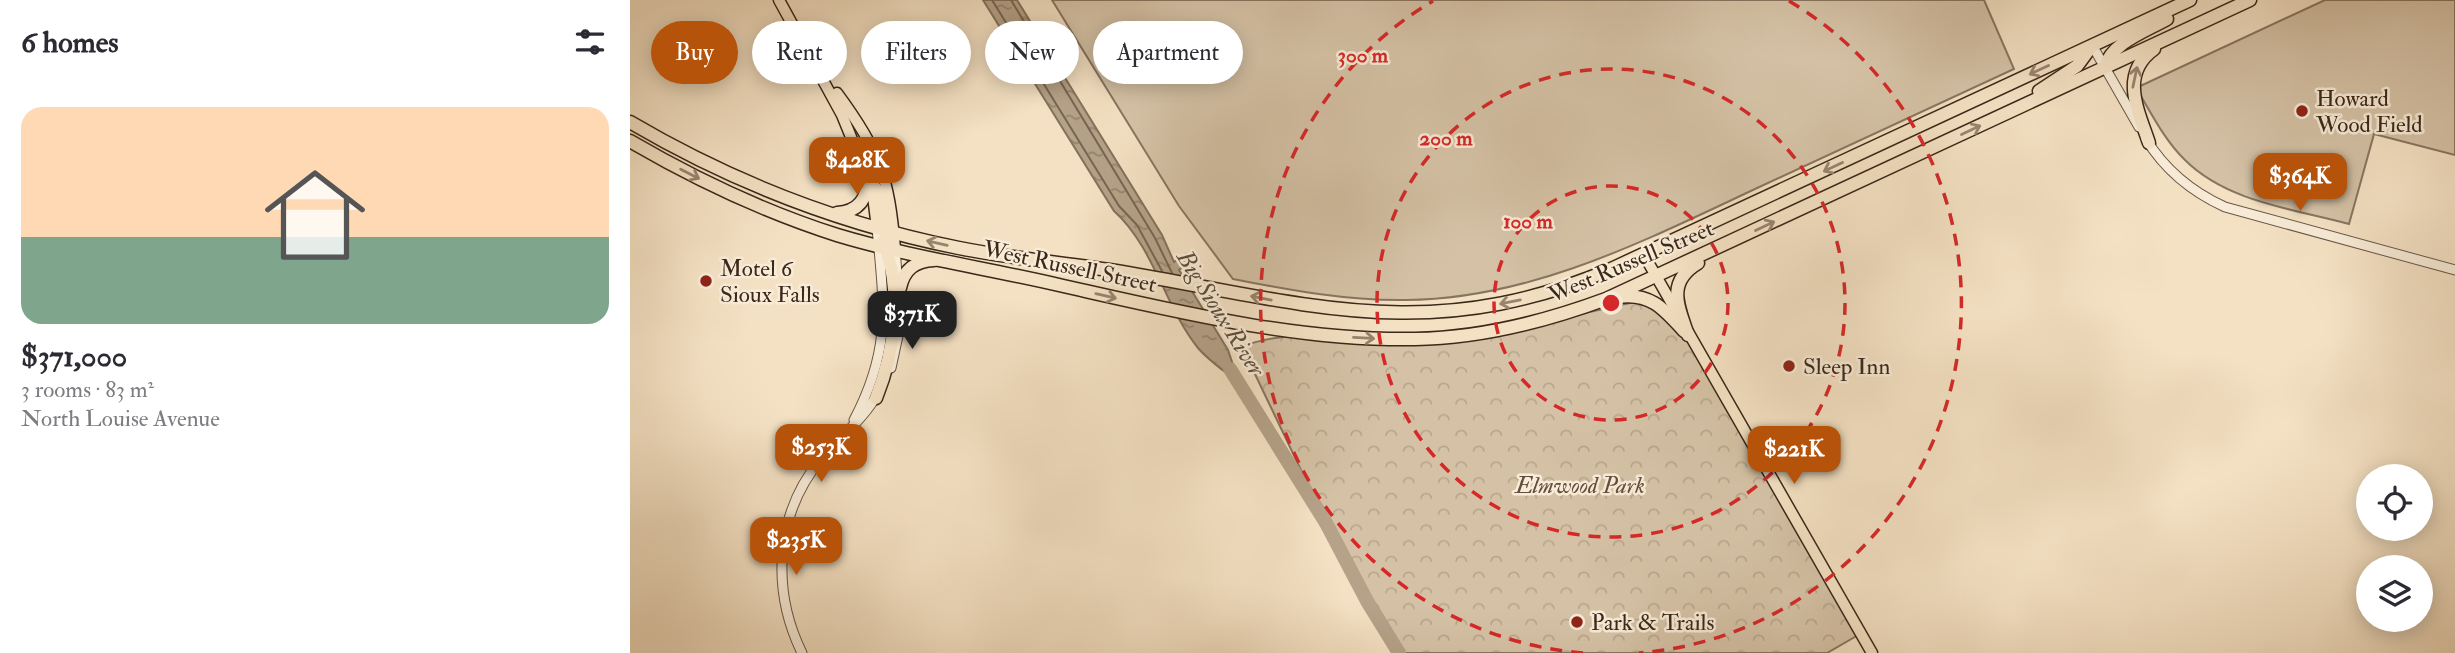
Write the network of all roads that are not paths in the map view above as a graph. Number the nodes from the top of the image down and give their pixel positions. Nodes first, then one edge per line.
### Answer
1 (779, 0) edge
2 (2190, 0) edge
3 (2197, 0) edge
4 (2250, 0) edge
5 (791, 21) edge
6 (2194, 26) junction
7 (2092, 45) junction
8 (2105, 67) junction
9 (825, 84) edge
10 (829, 84) edge
11 (2000, 116) junction
12 (630, 119) edge
13 (630, 141) edge
14 (2149, 143) junction
15 (867, 173) junction
16 (831, 212) junction
17 (886, 231) junction
18 (1740, 237) junction
19 (887, 248) junction
20 (1644, 256) junction
21 (950, 262) junction
22 (2455, 270) edge
23 (1655, 277) junction
24 (900, 288) junction
25 (1591, 304) junction
26 (1688, 335) junction
27 (876, 398) junction
28 (848, 430) junction
29 (802, 653) edge
30 (1872, 653) edge

1 - 5 main road
2 - 7 highway, West Russell Street
3 - 8 highway
4 - 6 highway, West Russell Street
6 - 8 highway, West Russell Street
14 -> 6 highway
7 - 8 street
7 - 11 highway
7 -> 20 highway, West Russell Street
8 - 11 highway, West Russell Street
8 - 14 street
9 - 15 main road
10 - 17 main road
18 -> 11 highway, West Russell Street
12 - 16 highway, West Russell Street
13 -> 19 highway, West Russell Street
14 - 22 street
15 - 16 highway
15 - 17 highway
16 - 17 highway, West Russell Street
17 - 19 highway
20 -> 17 highway, West Russell Street
18 - 23 highway, West Russell Street
18 - 26 highway
19 - 21 highway, West Russell Street
19 - 24 street
19 - 27 highway
19 - 28 street
20 - 23 main road
21 - 24 highway
21 -> 25 highway, West Russell Street
23 - 25 highway, West Russell Street
23 - 26 main road
24 - 27 street
25 - 26 highway
26 - 30 main road
27 - 28 street
28 - 29 street

